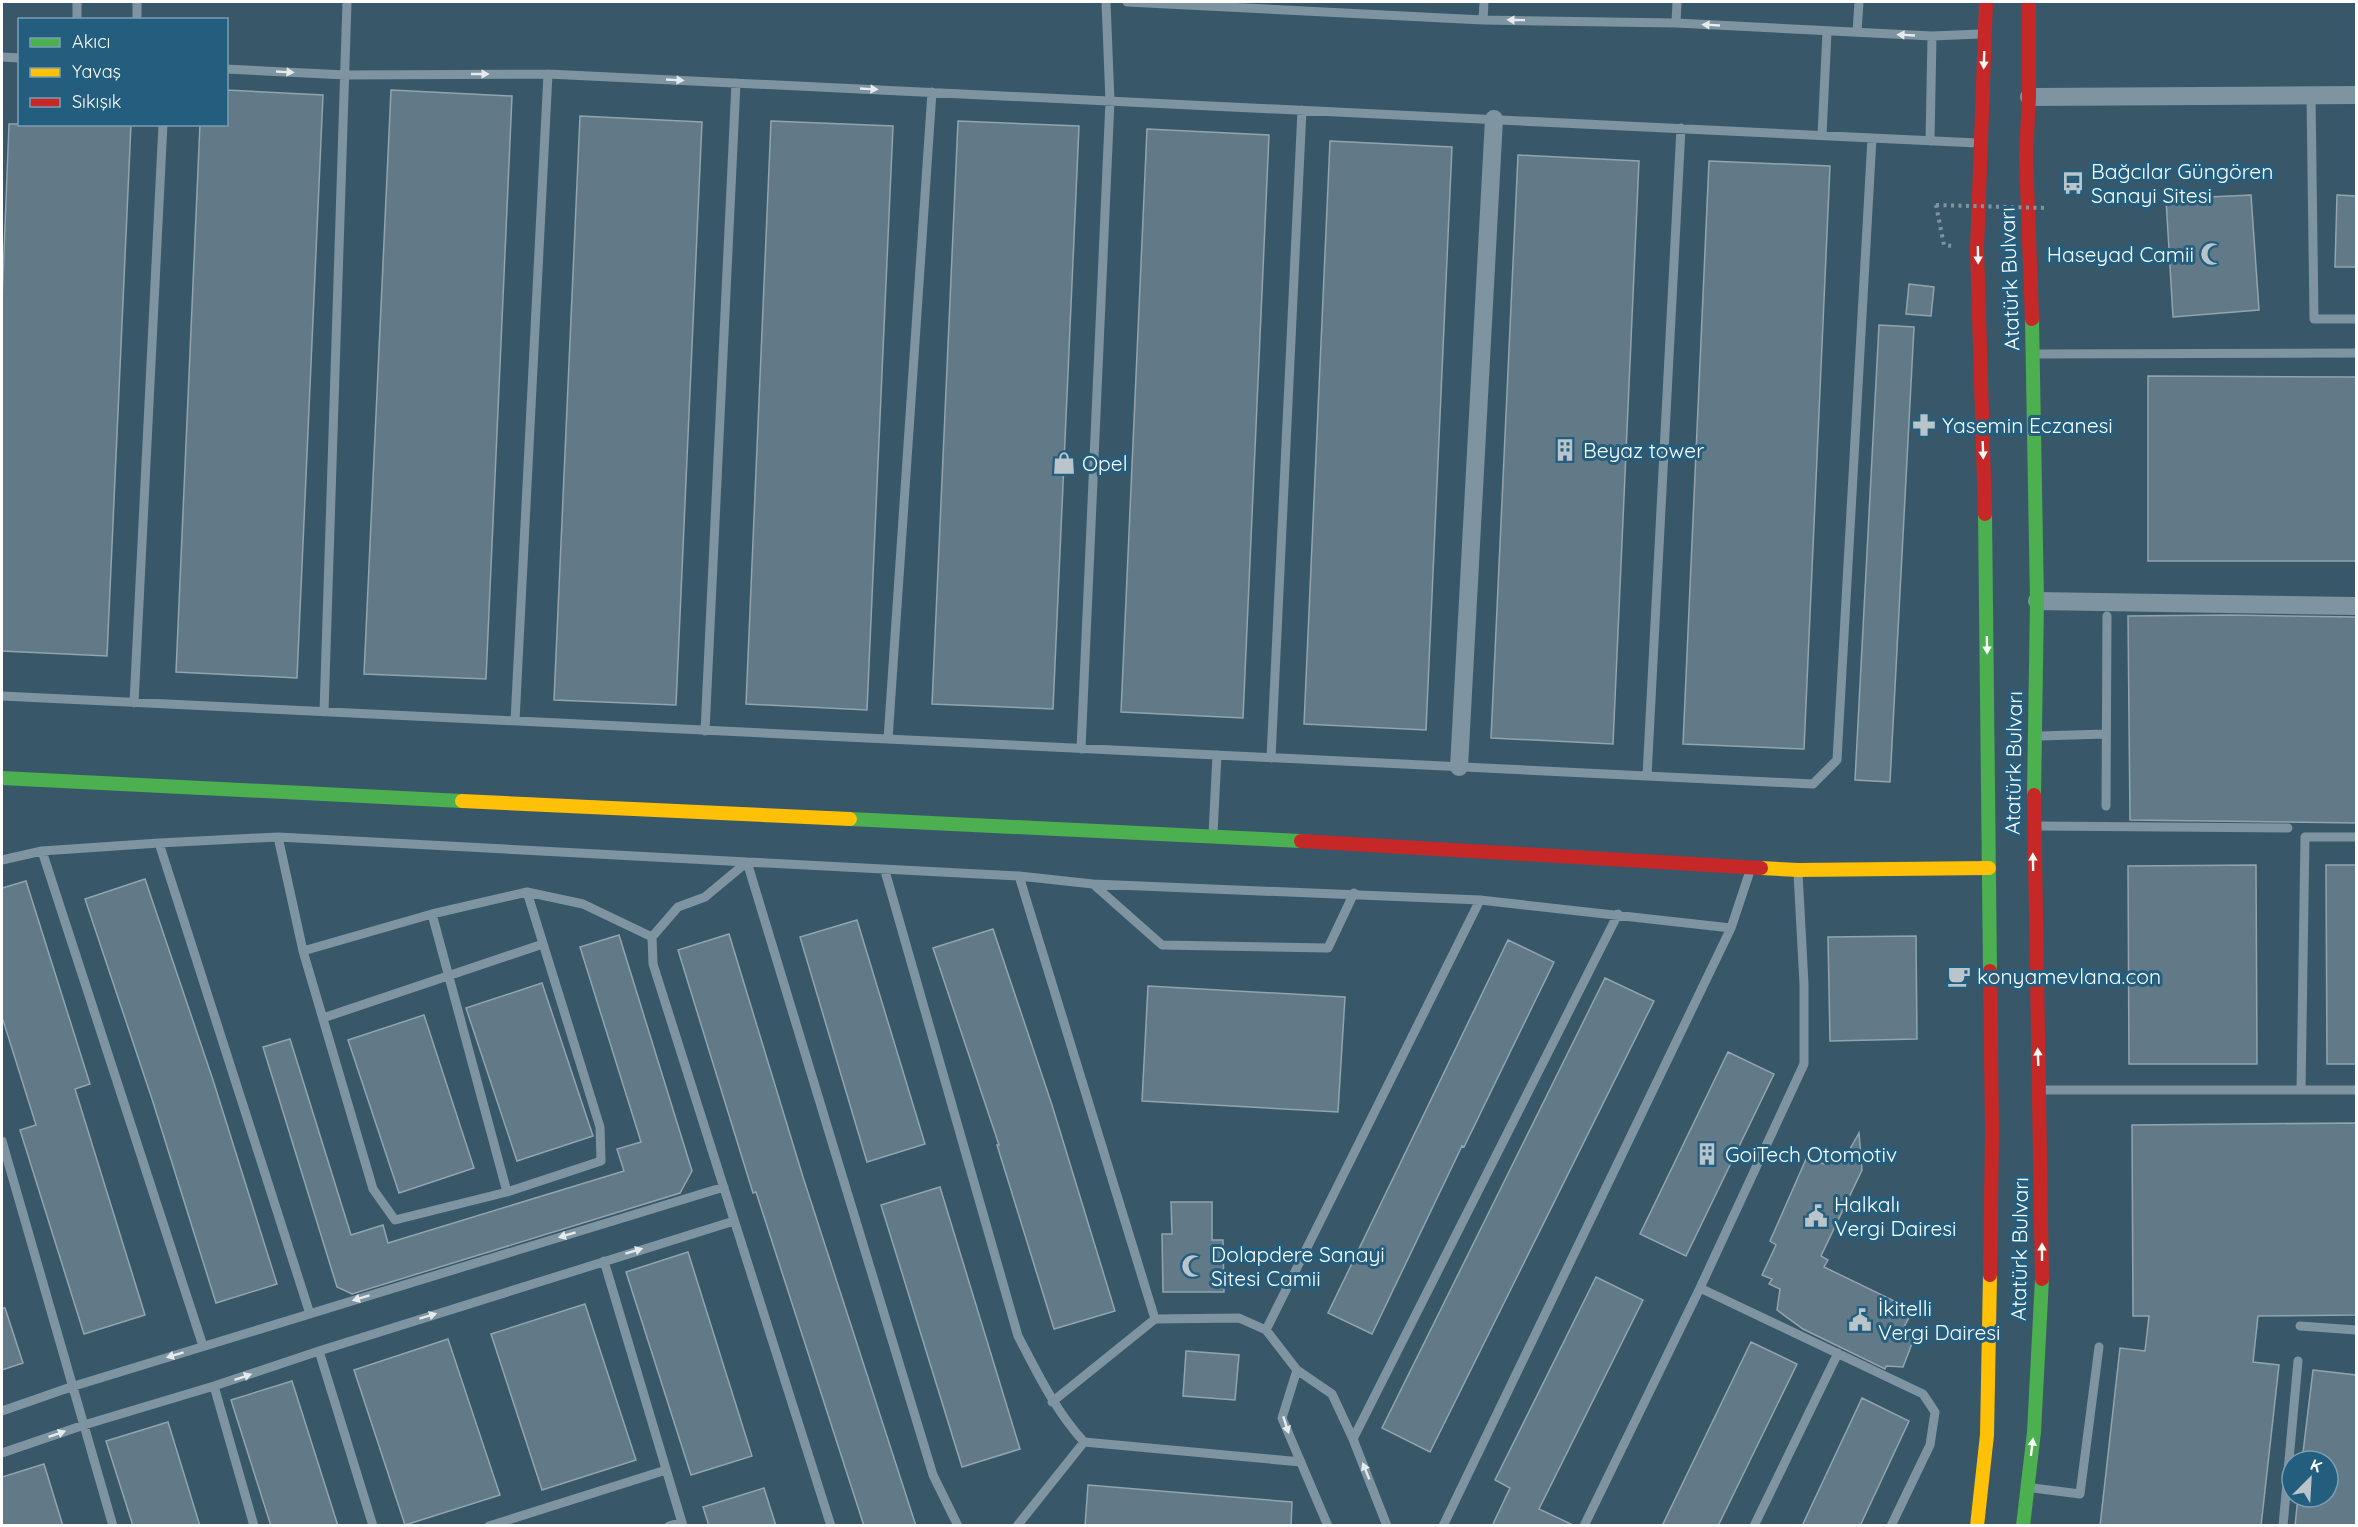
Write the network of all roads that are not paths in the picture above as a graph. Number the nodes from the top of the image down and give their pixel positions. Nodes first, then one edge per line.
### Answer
1 (77, 2) edge
2 (137, 2) edge
3 (348, 2) edge
4 (1106, 2) edge
5 (1127, 2) edge
6 (1484, 2) edge
7 (1677, 2) edge
8 (1859, 2) edge
9 (1986, 2) edge
10 (2029, 2) edge
11 (1301, 5) edge
12 (77, 18) edge
13 (137, 18) edge
14 (1484, 20) junction
15 (1676, 23) junction
16 (1827, 32) junction
17 (1857, 32) junction
18 (1985, 34) junction
19 (1932, 36) junction
20 (2, 57) edge
21 (18, 58) edge
22 (228, 69) edge
23 (548, 74) junction
24 (346, 75) junction
25 (736, 83) junction
26 (932, 92) junction
27 (2356, 94) edge
28 (2311, 95) junction
29 (2029, 97) junction
30 (1110, 101) junction
31 (1302, 110) junction
32 (1494, 119) junction
33 (163, 126) edge
34 (1681, 128) junction
35 (1822, 135) junction
36 (1872, 138) junction
37 (1930, 141) junction
38 (1981, 144) junction
39 (2356, 319) edge
40 (2356, 353) edge
41 (2033, 354) junction
42 (2037, 601) junction
43 (2356, 606) edge
44 (2107, 616) dead end
45 (2, 696) edge
46 (134, 703) junction
47 (324, 712) junction
48 (515, 721) junction
49 (705, 731) junction
50 (2106, 734) junction
51 (2035, 736) junction
52 (888, 739) junction
53 (1081, 749) junction
54 (1217, 755) junction
55 (1271, 758) junction
56 (1459, 767) junction
57 (1647, 776) junction
58 (2, 778) edge
59 (2106, 806) dead end
60 (2033, 826) junction
61 (2288, 828) dead end
62 (1213, 836) junction
63 (278, 837) junction
64 (2356, 837) edge
65 (159, 843) junction
66 (42, 851) junction
67 (2, 860) edge
68 (747, 862) junction
69 (1750, 868) junction
70 (1989, 868) junction
71 (1798, 870) junction
72 (885, 871) junction
73 (1019, 876) junction
74 (1093, 884) junction
75 (527, 892) junction
76 (1354, 893) junction
77 (1480, 900) junction
78 (1618, 914) junction
79 (432, 915) junction
80 (1731, 928) junction
81 (652, 938) junction
82 (543, 944) junction
83 (303, 951) junction
84 (449, 975) junction
85 (323, 1017) junction
86 (2039, 1090) junction
87 (2301, 1090) junction
88 (2356, 1090) edge
89 (2, 1141) edge
90 (724, 1187) junction
91 (507, 1192) junction
92 (734, 1221) junction
93 (604, 1261) junction
94 (1700, 1288) junction
95 (310, 1314) junction
96 (1155, 1319) junction
97 (2300, 1326) dead end
98 (1266, 1330) junction
99 (2356, 1330) edge
100 (203, 1346) junction
101 (2099, 1347) dead end
102 (319, 1351) junction
103 (1838, 1353) junction
104 (2298, 1361) dead end
105 (1297, 1370) junction
106 (214, 1386) junction
107 (71, 1387) junction
108 (1052, 1402) junction
109 (2, 1411) edge
110 (84, 1425) junction
111 (1353, 1439) junction
112 (1084, 1442) junction
113 (2, 1453) edge
114 (1301, 1462) junction
115 (666, 1470) junction
116 (2027, 1488) junction
117 (682, 1524) edge
118 (113, 1526) edge
119 (254, 1526) edge
120 (373, 1526) edge
121 (489, 1526) edge
122 (669, 1526) edge
123 (831, 1526) edge
124 (958, 1526) edge
125 (1017, 1526) edge
126 (1328, 1526) edge
127 (1387, 1526) edge
128 (1443, 1526) edge
129 (1584, 1526) edge
130 (1754, 1526) edge
131 (1891, 1526) edge
132 (1977, 1526) edge
133 (2023, 1526) edge
134 (2283, 1526) edge

1 - 12 lane
2 - 13 lane
3 - 24 lane
4 - 30 lane
5 - 11 lane
6 - 14 lane
7 - 15 lane
8 - 17 lane
9 - 18 main road, Atatürk Bulvarı
10 - 29 main road, Atatürk Bulvarı
11 - 14 lane
15 -> 14 lane
16 -> 15 lane
16 - 17 lane
16 - 35 lane
19 -> 17 lane
18 - 19 lane
18 -> 38 main road, Atatürk Bulvarı
19 - 37 lane
20 - 21 lane
22 -> 24 lane
24 -> 23 lane
23 -> 25 lane
23 - 48 lane
24 - 47 lane
25 -> 26 lane
25 - 49 lane
26 - 30 lane
26 - 52 lane
27 - 28 street
28 - 29 street
28 - 39 lane
29 - 41 main road, Atatürk Bulvarı
30 - 31 lane
30 - 53 lane
31 - 32 lane
31 - 55 lane
32 - 34 lane
32 - 56 street
33 - 46 lane
34 - 35 lane
34 - 57 lane
35 - 36 lane
36 - 37 lane
36 - 57 lane
37 - 38 lane
38 -> 70 main road, Atatürk Bulvarı
40 - 41 lane
41 - 42 main road, Atatürk Bulvarı
42 - 43 street
42 - 51 main road, Atatürk Bulvarı
44 - 50 lane
45 - 46 lane
46 - 47 lane
47 - 48 lane
48 - 49 lane
49 - 52 lane
50 - 51 lane
50 - 59 lane
51 - 60 main road, Atatürk Bulvarı
52 - 53 lane
53 - 54 lane
54 - 55 lane
54 - 62 lane
55 - 56 lane
56 - 57 lane
58 - 62 main road
60 - 61 lane
86 -> 60 main road, Atatürk Bulvarı
62 - 69 main road
63 - 65 lane
63 - 68 lane
63 - 83 lane
64 - 87 lane
65 - 66 lane
65 - 95 lane
66 - 67 lane
66 - 100 lane
68 - 72 lane
68 - 81 lane
68 - 124 lane
69 - 71 main road
69 - 80 lane
70 - 71 main road
70 - 132 main road, Atatürk Bulvarı
71 - 94 lane
72 - 73 lane
72 - 108 lane
73 - 74 lane
73 - 96 lane
74 - 76 lane
74 - 76 lane
75 - 79 lane
75 - 81 lane
75 - 82 lane
76 - 77 lane
77 - 78 lane
77 - 98 lane
78 - 80 lane
78 - 111 lane
79 - 83 lane
79 - 84 lane
80 - 128 lane
81 - 90 lane
82 - 84 lane
82 - 91 lane
83 - 85 lane
84 - 85 lane
84 - 91 lane
85 - 91 lane
86 - 87 lane
116 -> 86 main road, Atatürk Bulvarı
87 - 88 lane
89 - 107 lane
90 - 92 lane
90 -> 95 lane
93 -> 92 lane
92 - 123 lane
102 -> 93 lane
93 - 115 lane
94 - 103 lane
94 - 129 lane
95 - 100 lane
96 - 98 lane
96 - 108 lane
97 - 99 lane
98 - 105 lane
100 -> 107 lane
101 - 116 lane
106 -> 102 lane
102 - 120 lane
103 - 130 lane
103 - 131 lane
104 - 134 lane
105 - 111 lane
105 -> 114 lane
106 - 110 lane
106 - 119 lane
107 - 109 lane
107 - 110 lane
108 - 112 lane
113 -> 110 lane
110 - 118 lane
127 -> 111 lane
112 - 114 lane
112 - 125 lane
114 - 126 lane
115 - 117 lane
115 - 121 lane
116 - 133 main road, Atatürk Bulvarı
117 - 122 lane

